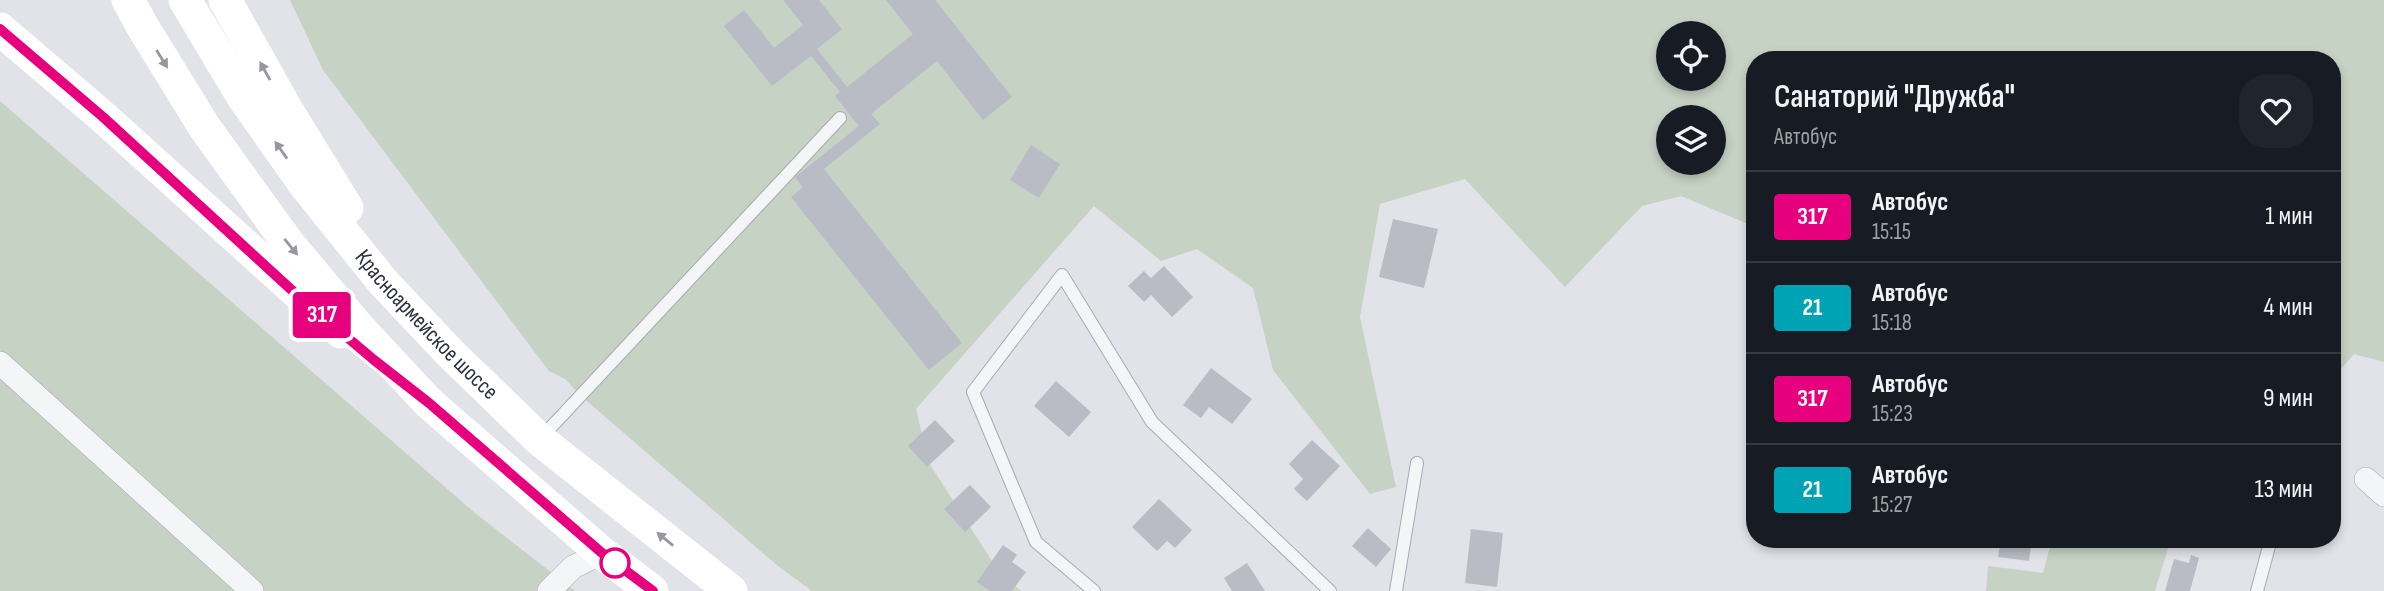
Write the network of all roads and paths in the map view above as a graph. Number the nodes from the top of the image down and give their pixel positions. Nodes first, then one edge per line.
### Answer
1 (128, 0) edge
2 (185, 0) edge
3 (225, 0) edge
4 (0, 29) edge
5 (839, 118) dead end
6 (450, 352) junction
7 (0, 363) edge
8 (429, 403) junction
9 (540, 440) junction
10 (1417, 464) dead end
11 (2366, 479) dead end
12 (2384, 495) edge
13 (2269, 548) edge
14 (602, 553) junction
15 (252, 591) edge
16 (549, 591) edge
17 (652, 591) edge
18 (731, 591) edge
19 (1094, 591) edge
20 (1330, 591) edge
21 (1396, 591) edge
22 (2257, 591) edge

1 -> 8 main road
6 -> 2 main road, Красноармейское шоссе
6 -> 3 main road
4 - 8 main road
5 - 9 lane
6 - 9 main road, Красноармейское шоссе
7 - 15 street
8 - 14 main road
18 -> 9 main road, Красноармейское шоссе
10 - 21 lane
11 - 12 street
13 - 22 lane
14 - 16 street
14 - 17 main road
19 - 20 lane

